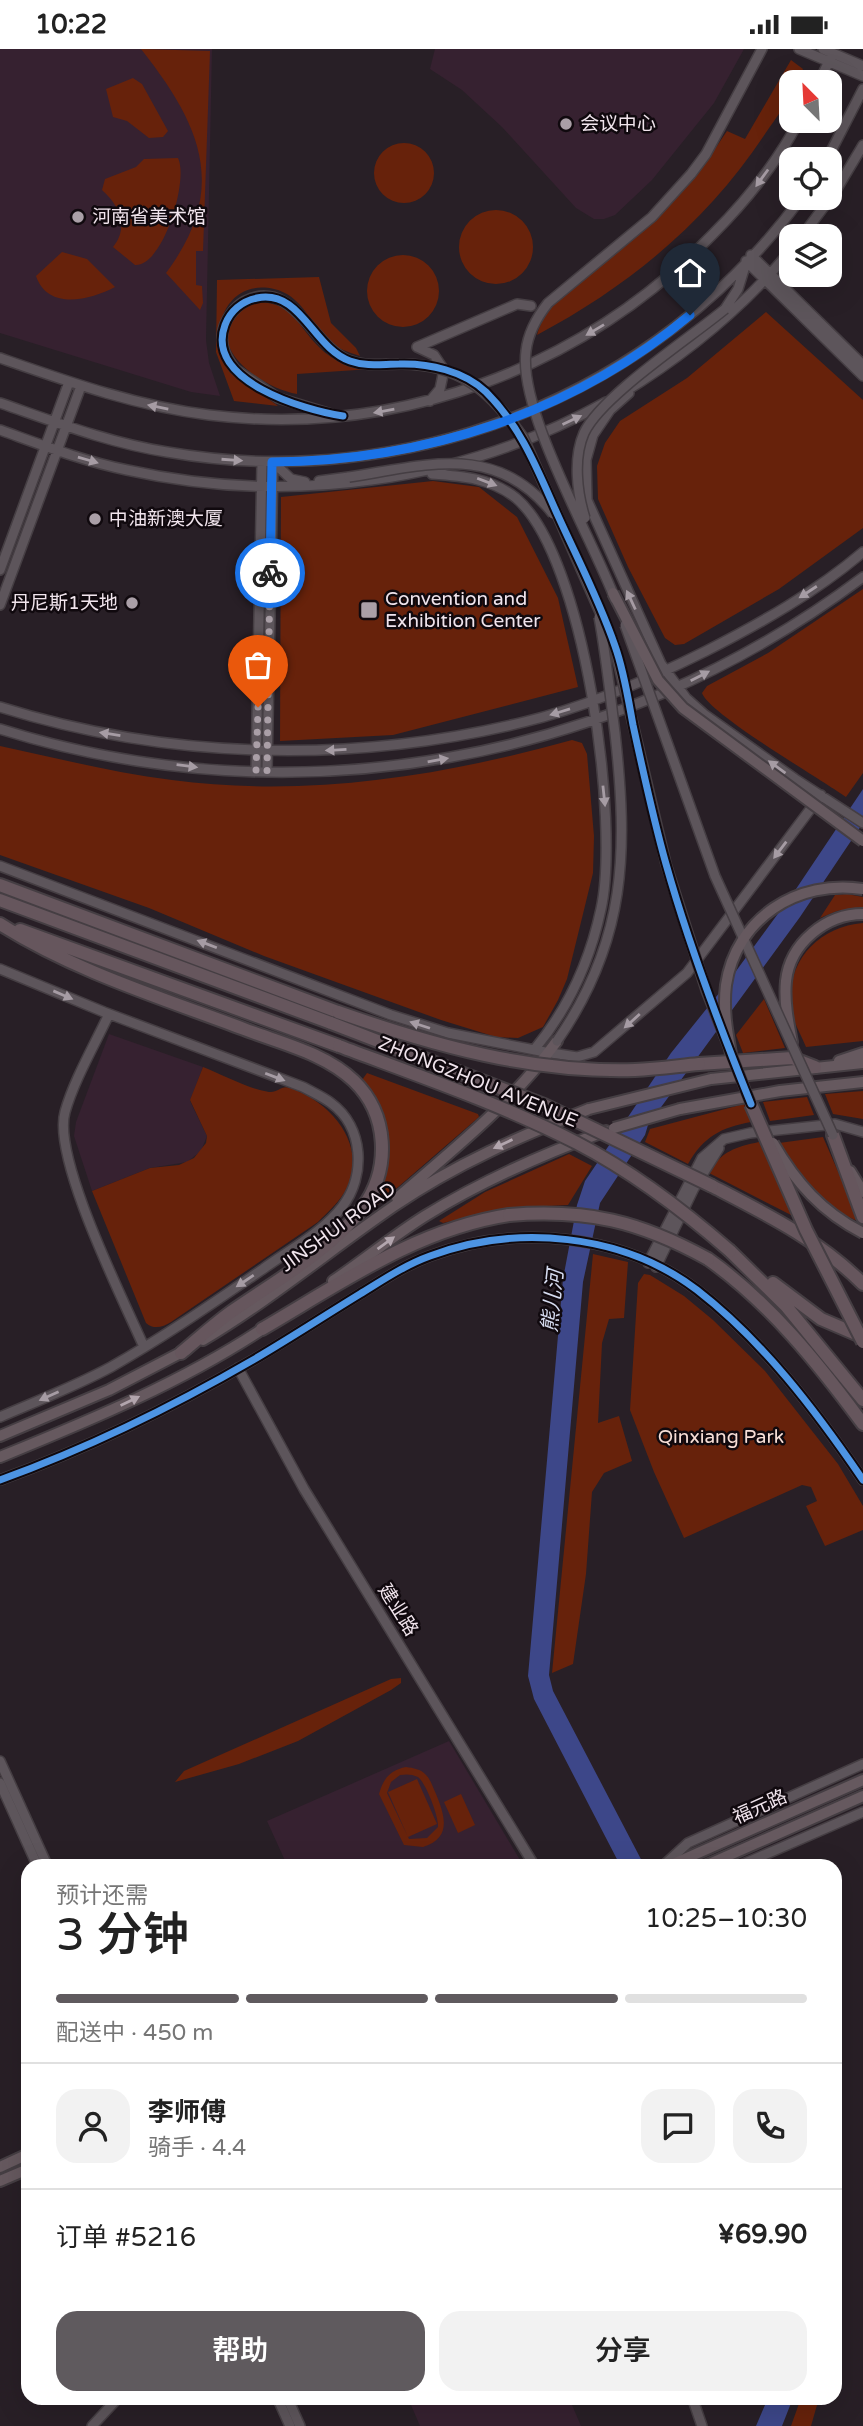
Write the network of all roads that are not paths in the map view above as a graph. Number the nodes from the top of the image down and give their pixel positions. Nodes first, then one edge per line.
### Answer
1 (762, 49) edge
2 (799, 49) edge
3 (830, 53) edge
4 (863, 66) edge
5 (824, 70) edge
6 (863, 76) edge
7 (863, 89) edge
8 (791, 133) edge
9 (863, 145) edge
10 (833, 147) edge
11 (791, 210) edge
12 (811, 224) edge
13 (749, 258) junction
14 (779, 264) edge
15 (767, 277) junction
16 (531, 306) dead end
17 (0, 358) edge
18 (863, 365) edge
19 (863, 376) edge
20 (643, 380) junction
21 (69, 382) junction
22 (80, 386) junction
23 (429, 402) junction
24 (0, 403) edge
25 (343, 416) junction
26 (54, 422) junction
27 (66, 426) junction
28 (0, 430) edge
29 (45, 446) junction
30 (57, 450) junction
31 (267, 462) junction
32 (419, 473) junction
33 (262, 487) junction
34 (272, 487) junction
35 (562, 525) junction
36 (863, 552) edge
37 (595, 553) junction
38 (0, 570) edge
39 (863, 577) edge
40 (613, 593) junction
41 (596, 601) junction
42 (0, 605) edge
43 (666, 671) junction
44 (677, 687) junction
45 (592, 701) junction
46 (0, 707) edge
47 (594, 720) junction
48 (0, 729) edge
49 (257, 750) junction
50 (267, 750) junction
51 (256, 771) junction
52 (267, 771) junction
53 (821, 795) junction
54 (863, 823) edge
55 (863, 841) edge
56 (0, 866) edge
57 (0, 885) edge
58 (863, 889) edge
59 (0, 900) edge
60 (863, 914) edge
61 (0, 923) edge
62 (0, 969) edge
63 (109, 1014) junction
64 (335, 1018) junction
65 (557, 1041) joint
66 (792, 1042) junction
67 (534, 1050) junction
68 (549, 1053) junction
69 (863, 1053) edge
70 (731, 1054) junction
71 (863, 1063) edge
72 (816, 1067) junction
73 (860, 1083) edge
74 (751, 1104) junction
75 (863, 1132) edge
76 (833, 1135) junction
77 (863, 1192) edge
78 (863, 1217) edge
79 (863, 1233) edge
80 (356, 1234) junction
81 (730, 1251) junction
82 (652, 1265) junction
83 (863, 1284) edge
84 (262, 1329) junction
85 (863, 1340) edge
86 (144, 1347) junction
87 (181, 1353) junction
88 (238, 1368) junction
89 (863, 1400) edge
90 (0, 1417) edge
91 (863, 1424) edge
92 (0, 1436) edge
93 (0, 1457) edge
94 (0, 1480) edge
95 (863, 1480) edge
96 (0, 1761) edge
97 (863, 1764) edge
98 (863, 1780) edge
99 (0, 1783) edge
100 (863, 1796) edge
101 (863, 1812) edge
102 (34, 1859) edge
103 (44, 1859) edge
104 (530, 1859) edge
105 (671, 1859) edge
106 (685, 1859) edge
107 (721, 1859) edge
108 (755, 1859) edge
109 (21, 2157) edge
110 (0, 2167) edge
111 (21, 2172) edge
112 (0, 2181) edge
113 (112, 2405) edge
114 (281, 2405) edge
115 (291, 2405) edge
116 (695, 2405) edge
117 (92, 2426) edge
118 (290, 2426) edge
119 (300, 2426) edge
120 (702, 2426) edge

1 - 37 street, bridge
2 - 3 street
3 - 4 street
3 - 5 street
3 - 6 street
7 - 10 street
8 -> 23 street
9 - 12 street
11 - 13 street
13 - 15 street
13 - 31 street
13 - 37 street, bridge
14 - 15 street
15 - 18 street
15 - 19 street
15 - 20 street
16 - 23 street
17 - 21 street
32 -> 20 street
43 -> 20 street
21 - 22 street
21 - 26 street
25 -> 22 street
22 - 27 street
23 -> 25 street
24 - 26 street
25 - 35 street, bridge
26 - 27 street
26 - 29 street
27 - 30 street
27 -> 31 street
28 - 29 street
29 - 30 street
29 - 38 street
30 -> 33 street
30 - 42 street
31 - 33 street
31 - 34 street
31 - 35 street, bridge
32 - 34 street
32 -> 45 street
33 - 34 street
33 - 49 street
34 - 50 street
35 - 41 street, bridge
36 -> 43 street
37 - 40 street, bridge
44 -> 39 street
40 - 55 main road, bridge
40 - 66 street, bridge
41 - 65 street, bridge
41 - 70 street, bridge
43 - 44 street
43 - 45 street
44 - 47 street
53 -> 44 street
45 - 47 street
45 -> 50 street
49 -> 46 street
52 -> 47 street
47 -> 67 street
48 -> 51 street
49 - 50 street
49 - 51 street
50 - 52 street
51 - 52 street
53 - 54 street
53 -> 68 street
67 -> 56 street
57 - 64 highway
58 - 70 main road, bridge
59 - 64 highway, ZHONGZHOU AVENUE
60 - 66 main road, bridge
61 - 81 highway, ZHONGZHOU AVENUE, bridge
61 - 87 highway
62 -> 63 street
63 - 86 street
63 -> 86 street
64 - 72 highway, bridge
64 - 83 highway, ZHONGZHOU AVENUE, bridge
65 - 68 main road
66 - 76 street, bridge
67 - 68 street
68 - 80 main road
69 - 72 main road
70 - 74 street, bridge
71 - 72 main road
72 -> 80 main road, JINSHUI ROAD, bridge
84 -> 73 main road, JINSHUI ROAD, bridge
74 - 79 main road, bridge
74 - 85 highway, bridge
75 - 82 street
76 - 77 main road
76 - 78 highway
80 - 87 main road, JINSHUI ROAD
81 - 85 highway
81 - 89 highway, ZHONGZHOU AVENUE
82 - 88 street
82 - 95 street
84 - 91 highway, bridge
93 -> 84 main road, JINSHUI ROAD
86 -> 90 street
87 - 92 main road, JINSHUI ROAD
88 - 94 street
88 - 104 street, 建业路
96 - 103 street
97 - 105 street
98 - 106 main road, 福元路
99 - 102 street
100 - 107 main road, 福元路
101 - 108 street
109 - 110 main road
111 - 112 main road
113 - 117 street
114 - 118 street
115 - 119 street
116 - 120 street

